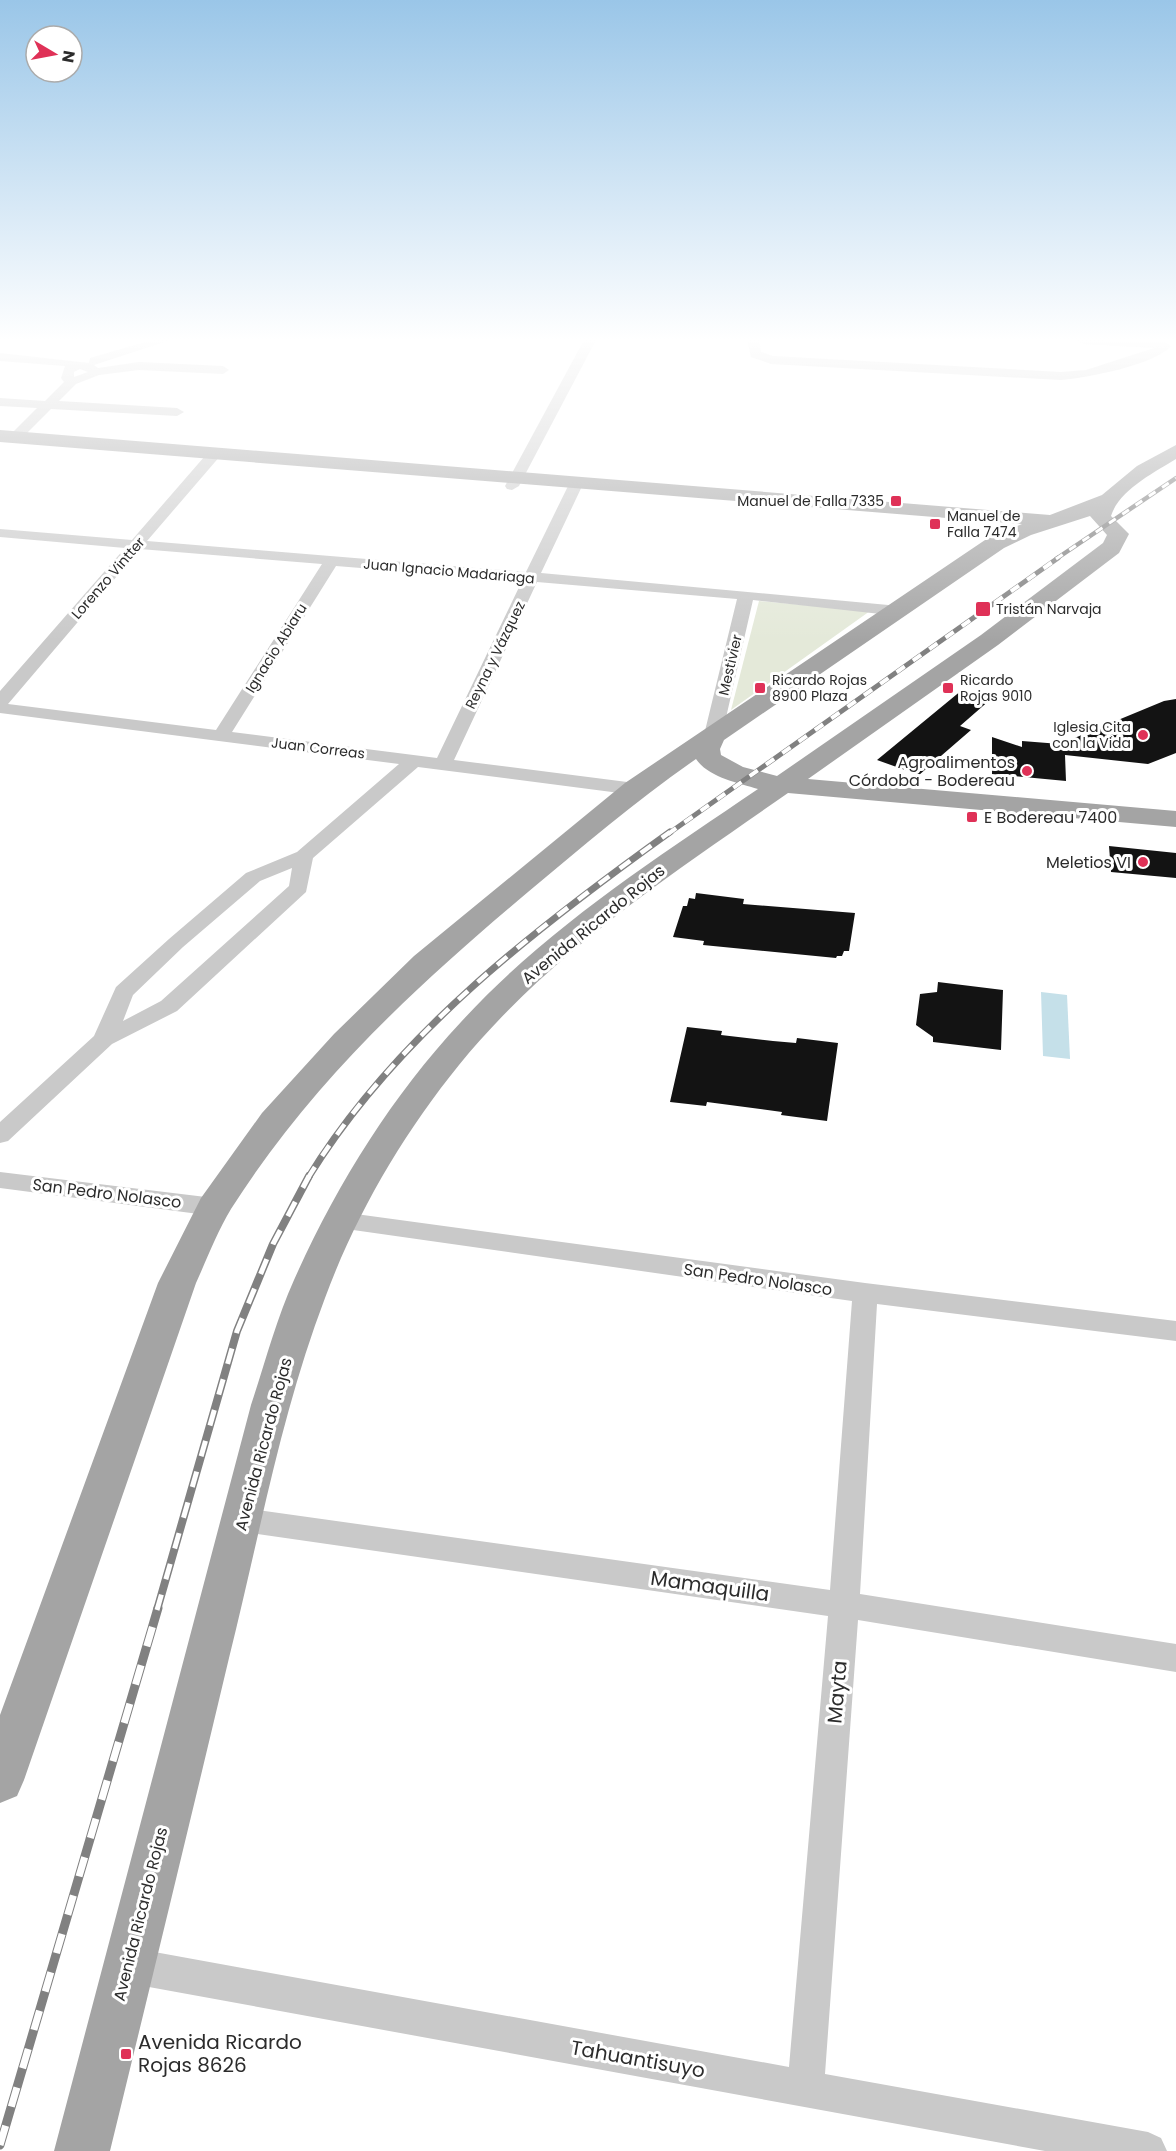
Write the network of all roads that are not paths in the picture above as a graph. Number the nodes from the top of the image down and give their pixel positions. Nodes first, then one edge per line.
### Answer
1 (21, 440) edge
2 (537, 440) edge
3 (1176, 451) edge
4 (212, 457) junction
5 (515, 481) junction
6 (575, 487) junction
7 (1108, 500) junction
8 (1062, 520) junction
9 (0, 533) edge
10 (996, 543) junction
11 (138, 544) junction
12 (1111, 548) junction
13 (332, 560) junction
14 (532, 578) junction
15 (747, 595) junction
16 (899, 611) junction
17 (0, 702) edge
18 (0, 708) edge
19 (713, 735) junction
20 (221, 736) junction
21 (415, 760) junction
22 (443, 764) junction
23 (782, 785) junction
24 (635, 789) junction
25 (1176, 819) edge
26 (304, 856) junction
27 (105, 1040) junction
28 (0, 1135) edge
29 (0, 1180) edge
30 (214, 1207) junction
31 (341, 1221) junction
32 (865, 1293) junction
33 (1176, 1331) edge
34 (243, 1520) junction
35 (844, 1605) junction
36 (1176, 1658) edge
37 (0, 1780) edge
38 (127, 1965) junction
39 (805, 2090) junction
40 (81, 2151) edge
41 (1148, 2151) edge

1 - 4 main road
2 - 5 street
3 - 7 main road
4 - 5 main road
4 - 11 street, Lorenzo Vintter
5 - 6 main road
6 - 8 main road
6 - 10 main road
6 - 14 street, Reyna y Vázquez
7 - 8 main road
7 - 12 main road
8 - 10 main road
8 - 12 main road
9 - 11 street, Juan Ignacio Madariaga
10 - 16 main road
11 - 13 street, Juan Ignacio Madariaga
11 - 17 street, Lorenzo Vintter
12 - 23 main road, Avenida Ricardo Rojas
13 - 14 street, Juan Ignacio Madariaga
13 - 20 street, Ignacio Abiaru
14 - 15 street, Juan Ignacio Madariaga
14 - 22 street, Reyna y Vázquez
15 - 16 street, Juan Ignacio Madariaga
15 - 19 street, Mestivier
16 - 19 main road
18 - 20 street, Juan Correas
19 - 23 main road
19 - 24 main road
20 - 21 street, Juan Correas
21 - 22 street, Juan Correas
21 - 26 street
22 - 24 street, Juan Correas
23 - 25 main road
23 - 31 main road, Avenida Ricardo Rojas
24 - 30 main road
26 - 27 street
26 - 27 street
27 - 28 street
29 - 30 street, San Pedro Nolasco
30 - 37 main road
31 - 32 street, San Pedro Nolasco
31 - 34 main road, Avenida Ricardo Rojas
32 - 33 street, San Pedro Nolasco
32 - 35 street, Mayta
34 - 35 street, Mamaquilla
34 - 38 main road, Avenida Ricardo Rojas
35 - 36 street, Mamaquilla
35 - 39 street, Mayta
38 - 39 street, Tahuantisuyo
38 - 40 main road, Avenida Ricardo Rojas
39 - 41 street, Tahuantisuyo

